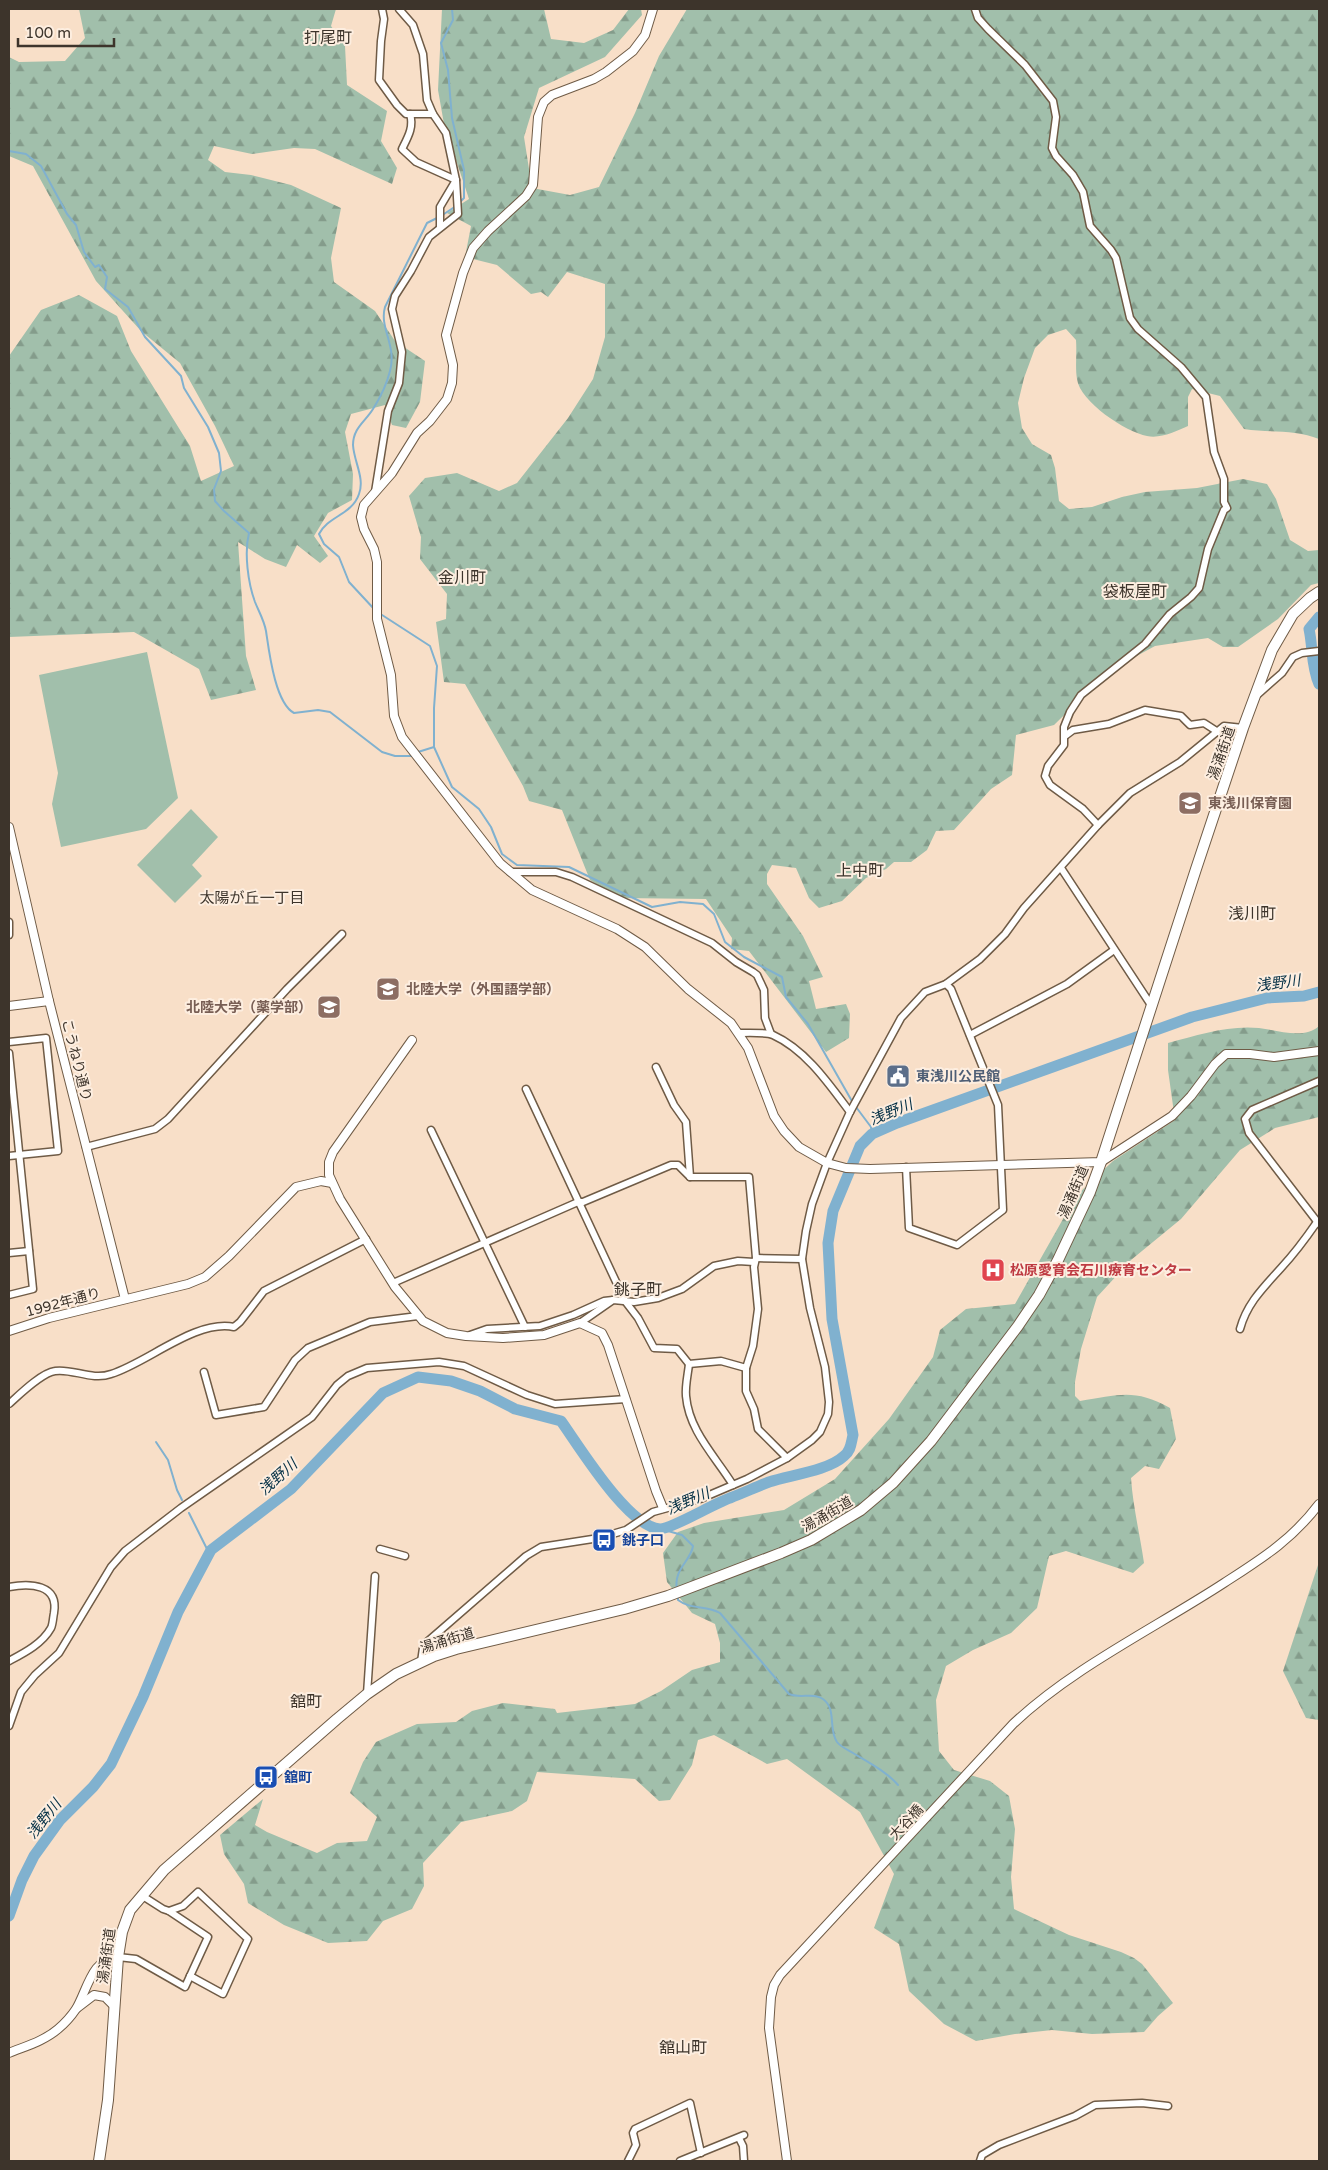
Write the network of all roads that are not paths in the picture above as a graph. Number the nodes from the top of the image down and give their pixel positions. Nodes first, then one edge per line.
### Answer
1 (382, 9) edge
2 (399, 9) edge
3 (652, 9) edge
4 (975, 9) edge
5 (410, 114) junction
6 (433, 114) junction
7 (456, 180) junction
8 (440, 224) junction
9 (375, 492) junction
10 (1319, 592) edge
11 (1319, 651) edge
12 (1255, 697) junction
13 (1243, 728) junction
14 (1218, 732) junction
15 (1065, 736) junction
16 (1098, 826) junction
17 (9, 827) edge
18 (1061, 868) junction
19 (510, 872) junction
20 (9, 922) edge
21 (342, 934) dead end
22 (9, 935) edge
23 (1114, 950) junction
24 (946, 984) junction
25 (49, 1001) junction
26 (1151, 1005) junction
27 (9, 1006) edge
28 (738, 1033) junction
29 (771, 1034) junction
30 (970, 1035) junction
31 (412, 1040) dead end
32 (9, 1042) edge
33 (1319, 1051) edge
34 (9, 1054) edge
35 (656, 1067) dead end
36 (1319, 1081) edge
37 (526, 1089) dead end
38 (852, 1110) junction
39 (431, 1130) dead end
40 (86, 1148) junction
41 (9, 1156) edge
42 (19, 1156) junction
43 (1101, 1162) junction
44 (827, 1163) junction
45 (1001, 1164) junction
46 (906, 1167) junction
47 (690, 1177) junction
48 (332, 1183) junction
49 (578, 1202) junction
50 (1318, 1223) edge
51 (366, 1239) junction
52 (484, 1242) junction
53 (29, 1251) junction
54 (9, 1253) edge
55 (802, 1259) junction
56 (755, 1260) junction
57 (393, 1282) junction
58 (9, 1295) edge
59 (125, 1299) junction
60 (613, 1300) junction
61 (625, 1302) junction
62 (418, 1316) junction
63 (580, 1323) junction
64 (525, 1327) junction
65 (1240, 1329) dead end
66 (9, 1331) edge
67 (466, 1336) junction
68 (689, 1364) junction
69 (746, 1368) junction
70 (204, 1372) dead end
71 (626, 1399) junction
72 (9, 1404) edge
73 (787, 1458) junction
74 (733, 1485) junction
75 (1319, 1504) edge
76 (663, 1508) junction
77 (380, 1549) dead end
78 (405, 1556) dead end
79 (375, 1576) dead end
80 (9, 1587) edge
81 (9, 1661) edge
82 (421, 1662) junction
83 (367, 1694) junction
84 (9, 1722) edge
85 (141, 1895) junction
86 (169, 1910) junction
87 (118, 1958) junction
88 (190, 1976) junction
89 (114, 2006) junction
90 (76, 2009) junction
91 (9, 2053) edge
92 (1168, 2106) dead end
93 (701, 2153) junction
94 (99, 2161) edge
95 (628, 2161) edge
96 (680, 2161) edge
97 (744, 2161) edge
98 (787, 2161) edge
99 (980, 2161) edge

1 - 5 street
2 - 6 street
3 - 9 street
4 - 15 street
5 - 6 street
5 - 7 street
6 - 7 street
7 - 8 street
7 - 8 street
8 - 9 street
9 - 19 street
10 - 12 main road, 湯涌街道
11 - 12 street
12 - 13 main road, 湯涌街道
13 - 14 street
13 - 26 main road, 湯涌街道
14 - 15 street
14 - 16 street
15 - 16 street
16 - 18 street
17 - 25 street, こうねり通り
18 - 23 street
18 - 24 street
19 - 28 street
19 - 29 street
20 - 22 street
21 - 40 street
23 - 26 street
23 - 30 street
24 - 30 street
24 - 38 street
25 - 27 street
25 - 40 street, こうねり通り
26 - 43 main road, 湯涌街道
28 - 29 street
28 - 44 street
29 - 38 street
30 - 45 street
31 - 48 street
32 - 42 street
33 - 43 street
34 - 42 street
35 - 47 street
36 - 50 street
37 - 49 street
38 - 44 street
39 - 52 street
40 - 59 street, こうねり通り
41 - 42 street
42 - 53 street
43 - 45 street
43 - 82 main road, 湯涌街道
44 - 46 street
44 - 55 street
45 - 46 street
45 - 46 street
47 - 49 street
47 - 56 street
48 - 51 street
48 - 59 street, 1992年通り
49 - 52 street
49 - 61 street
50 - 65 street
51 - 57 street
51 - 72 street
52 - 57 street
52 - 64 street
53 - 54 street
53 - 58 street
55 - 56 street
55 - 73 street
56 - 61 street
56 - 69 street
57 - 62 street
59 - 66 street, 1992年通り
60 - 61 street
60 - 63 street
60 - 64 street
61 - 68 street
62 - 67 street
62 - 70 street
63 - 67 street
63 - 71 street
64 - 67 street
68 - 69 street
68 - 74 street
69 - 73 street
71 - 76 street
71 - 84 street
73 - 74 street
74 - 76 street
75 - 98 street, 大谷橋
76 - 82 street
77 - 78 street
79 - 83 street
80 - 81 street
82 - 83 main road, 湯涌街道
83 - 85 main road, 湯涌街道
85 - 86 street
85 - 87 main road, 湯涌街道
86 - 88 street
86 - 88 street
87 - 88 street
87 - 89 main road, 湯涌街道
87 - 90 street
89 - 90 street
89 - 94 main road, 湯涌街道
90 - 91 street
92 - 99 street
93 - 95 street
93 - 96 street
93 - 97 street

